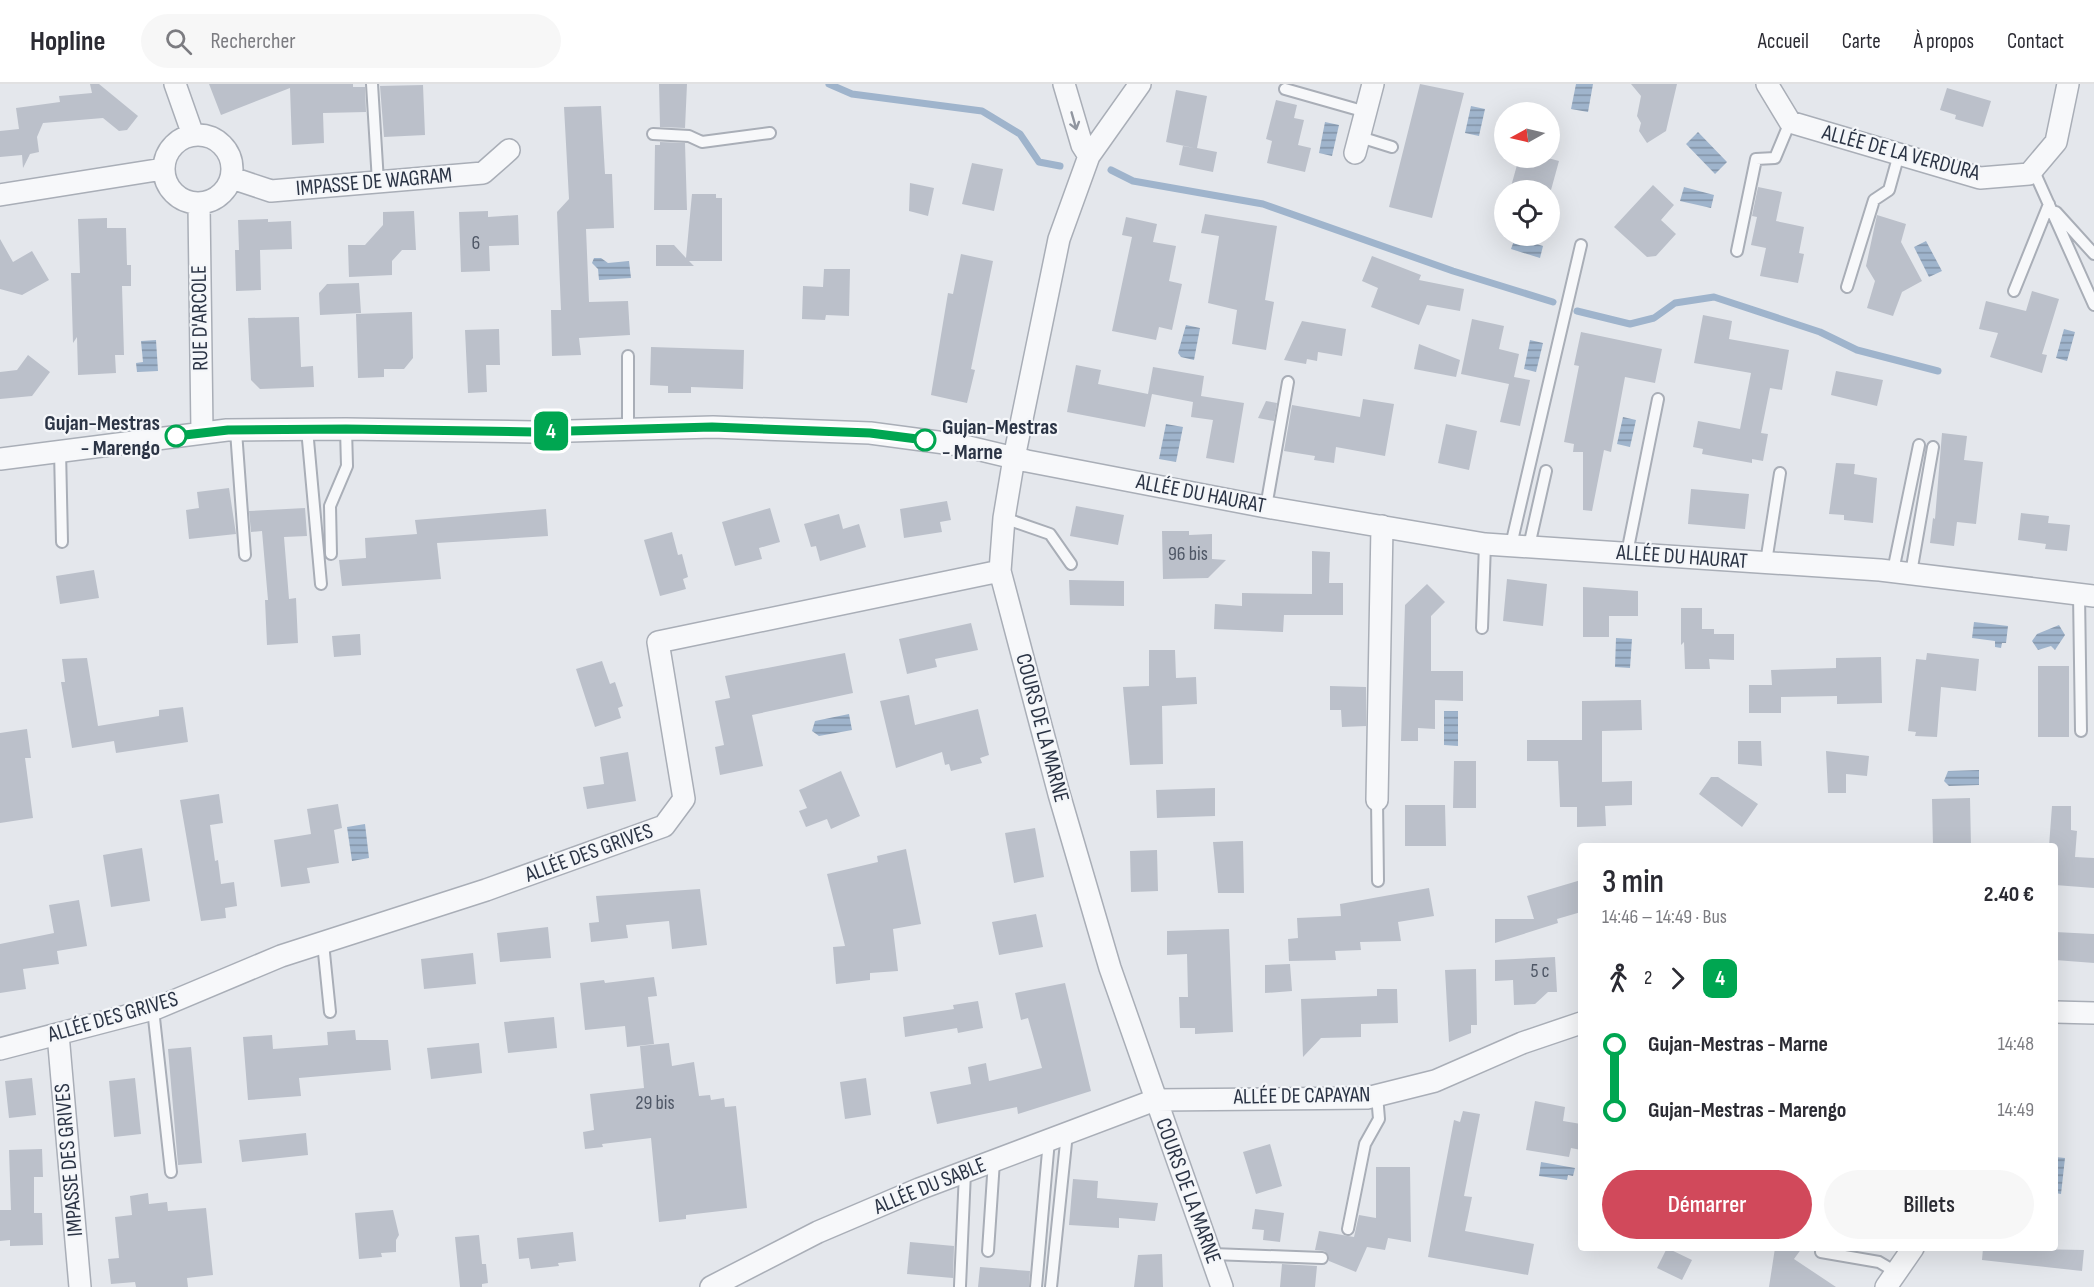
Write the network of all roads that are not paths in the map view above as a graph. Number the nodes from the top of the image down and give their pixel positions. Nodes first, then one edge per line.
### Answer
1 (176, 84) edge
2 (372, 84) edge
3 (1064, 84) edge
4 (1140, 84) edge
5 (1373, 84) edge
6 (1767, 84) edge
7 (2068, 84) edge
8 (1285, 89) dead end
9 (1366, 112) junction
10 (1790, 122) junction
11 (770, 133) dead end
12 (653, 134) dead end
13 (193, 135) junction
14 (1358, 145) joint
15 (1392, 147) dead end
16 (509, 150) dead end
17 (1899, 154) junction
18 (1089, 156) junction
19 (163, 169) junction
20 (2033, 169) junction
21 (232, 178) junction
22 (378, 182) junction
23 (0, 195) edge
24 (2049, 204) junction
25 (199, 205) junction
26 (1581, 245) dead end
27 (1737, 251) dead end
28 (2094, 254) edge
29 (1847, 287) dead end
30 (2014, 291) dead end
31 (2094, 304) edge
32 (628, 356) dead end
33 (1288, 382) dead end
34 (1658, 399) dead end
35 (308, 429) junction
36 (346, 429) junction
37 (628, 429) junction
38 (236, 430) junction
39 (201, 432) junction
40 (1919, 445) dead end
41 (1933, 447) dead end
42 (60, 450) junction
43 (1014, 458) junction
44 (0, 459) edge
45 (1546, 471) dead end
46 (1780, 473) dead end
47 (1266, 507) junction
48 (1004, 518) junction
49 (1382, 526) junction
50 (62, 542) dead end
51 (1485, 544) junction
52 (1520, 546) junction
53 (1627, 553) junction
54 (331, 554) dead end
55 (245, 555) dead end
56 (1766, 562) junction
57 (1071, 564) dead end
58 (1000, 571) junction
59 (1902, 572) junction
60 (321, 584) dead end
61 (2087, 595) edge
62 (1482, 628) dead end
63 (2081, 731) dead end
64 (1377, 800) joint
65 (1378, 881) dead end
66 (322, 943) junction
67 (153, 1009) junction
68 (330, 1012) dead end
69 (2058, 1012) edge
70 (2094, 1013) edge
71 (1578, 1024) edge
72 (58, 1034) junction
73 (0, 1049) edge
74 (1377, 1095) junction
75 (1155, 1100) junction
76 (1058, 1136) junction
77 (994, 1161) junction
78 (171, 1172) dead end
79 (965, 1172) junction
80 (1348, 1229) dead end
81 (988, 1251) dead end
82 (1911, 1251) edge
83 (1821, 1252) dead end
84 (1212, 1254) junction
85 (1322, 1258) dead end
86 (1891, 1280) edge
87 (960, 1286) edge
88 (80, 1287) edge
89 (711, 1287) edge
90 (1036, 1287) edge
91 (1051, 1287) edge
92 (1222, 1287) edge

1 - 13 street
2 - 22 lane
3 -> 18 street
4 - 18 street, COURS DE LA MARNE
5 - 9 street
6 - 10 street
7 - 20 street
8 - 9 lane
9 - 14 street
10 - 17 street, ALLÉE DE LA VERDURA
10 - 27 lane
11 - 12 lane
13 - 19 street
13 - 21 street
14 - 15 lane
16 - 22 street, IMPASSE DE WAGRAM
17 - 20 street, ALLÉE DE LA VERDURA
17 - 29 lane
18 - 43 street, COURS DE LA MARNE
19 - 23 street
19 - 25 street
20 - 24 lane
21 - 22 street, IMPASSE DE WAGRAM
21 - 25 street
24 - 28 lane
24 - 30 lane
24 - 31 lane
25 - 39 street, RUE D'ARCOLE
26 - 52 lane
32 - 37 lane
33 - 47 lane
34 - 53 lane
35 - 36 street, ALLÉE DU HAURAT
35 - 38 street, ALLÉE DU HAURAT
35 - 60 lane
36 - 37 street, ALLÉE DU HAURAT
36 - 54 lane
37 - 43 street, ALLÉE DU HAURAT
38 - 39 street, ALLÉE DU HAURAT
38 - 55 lane
39 - 42 street, ALLÉE DU HAURAT
40 - 59 lane
41 - 59 lane
42 - 44 street, ALLÉE DU HAURAT
42 - 50 lane
43 - 47 street, ALLÉE DU HAURAT
43 - 48 street, COURS DE LA MARNE
45 - 52 lane
46 - 56 lane
47 - 49 street, ALLÉE DU HAURAT
48 - 57 lane
48 - 58 street, COURS DE LA MARNE
49 - 51 street, ALLÉE DU HAURAT
49 - 64 street
51 - 52 street, ALLÉE DU HAURAT
51 - 62 lane
52 - 53 street, ALLÉE DU HAURAT
53 - 56 street, ALLÉE DU HAURAT
56 - 59 street, ALLÉE DU HAURAT
58 - 66 street, ALLÉE DES GRIVES
58 - 75 street, COURS DE LA MARNE
59 - 61 street, ALLÉE DU HAURAT
61 - 63 lane
64 - 65 lane
66 - 67 street, ALLÉE DES GRIVES
66 - 68 lane
67 - 72 street, ALLÉE DES GRIVES
67 - 78 lane
69 - 70 street
71 - 74 street, ALLÉE DE CAPAYAN
72 - 73 street, ALLÉE DES GRIVES
72 - 88 street, IMPASSE DES GRIVES
74 - 75 street, ALLÉE DE CAPAYAN
74 - 80 lane
75 - 76 street, ALLÉE DU SABLE
75 - 84 street, COURS DE LA MARNE
76 - 77 street, ALLÉE DU SABLE
76 - 90 lane
76 - 91 lane
77 - 79 street, ALLÉE DU SABLE
77 - 81 lane
79 - 87 lane
79 - 89 street, ALLÉE DU SABLE
82 - 86 street
83 - 86 lane
84 - 85 lane
84 - 92 street, COURS DE LA MARNE

